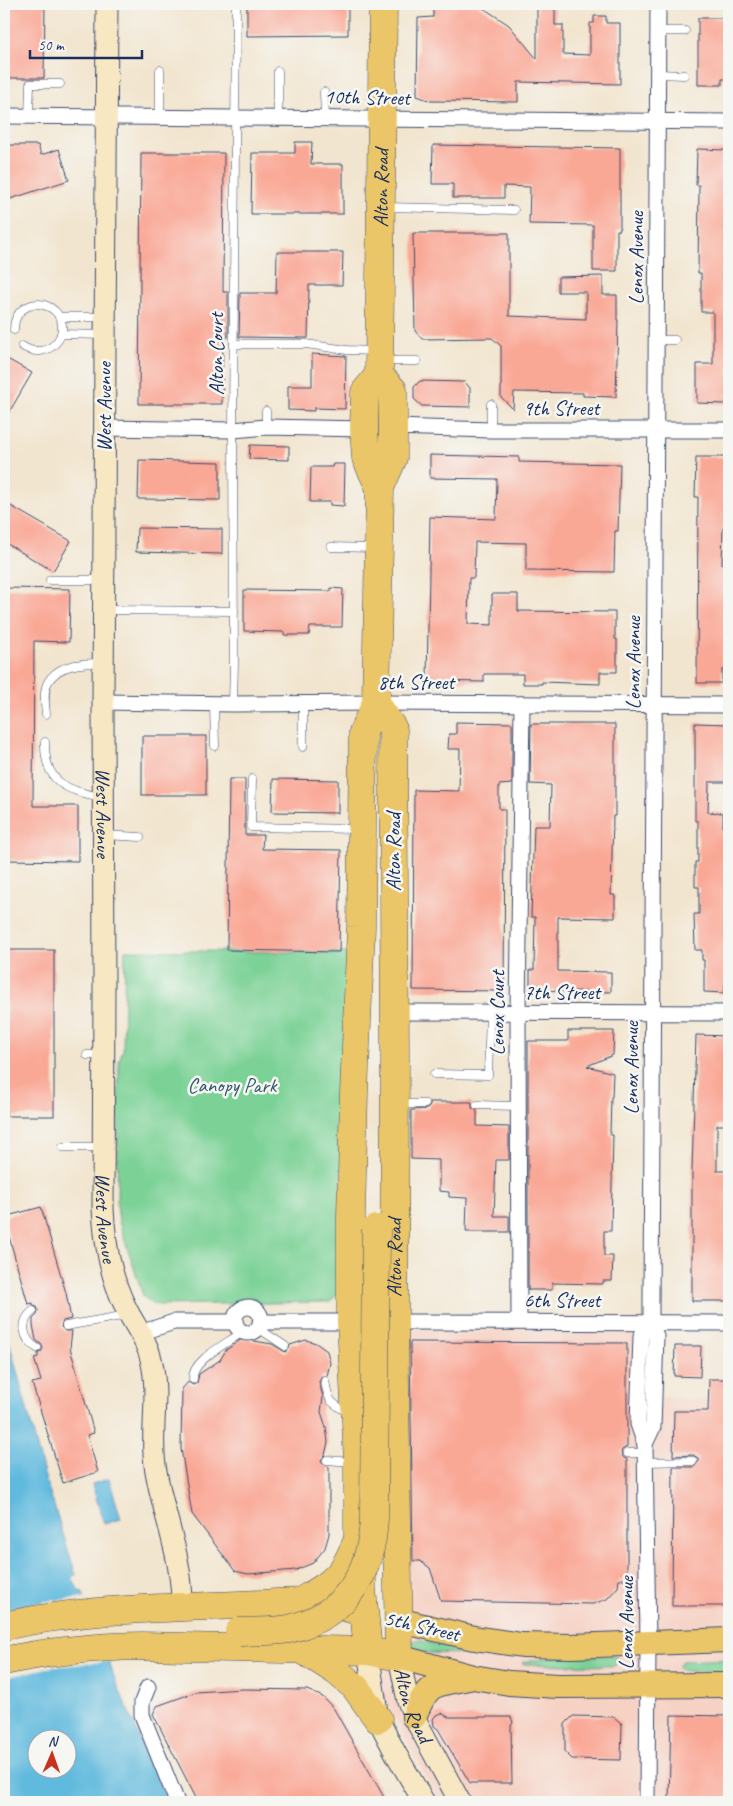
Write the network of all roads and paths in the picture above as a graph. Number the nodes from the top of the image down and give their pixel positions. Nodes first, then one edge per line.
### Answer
1 (106, 4) edge
2 (236, 4) edge
3 (383, 4) edge
4 (658, 4) edge
5 (658, 31) junction
6 (685, 31) dead end
7 (160, 70) dead end
8 (278, 71) dead end
9 (658, 74) junction
10 (684, 75) dead end
11 (60, 84) dead end
12 (324, 92) dead end
13 (4, 116) edge
14 (29, 117) junction
15 (106, 117) junction
16 (160, 117) junction
17 (235, 117) junction
18 (278, 117) junction
19 (325, 118) junction
20 (382, 118) junction
21 (658, 121) junction
22 (729, 122) edge
23 (381, 207) junction
24 (514, 210) dead end
25 (235, 232) junction
26 (244, 232) dead end
27 (59, 317) junction
28 (105, 326) junction
29 (14, 330) dead end
30 (61, 334) junction
31 (656, 340) junction
32 (676, 340) dead end
33 (234, 344) junction
34 (22, 346) dead end
35 (417, 361) dead end
36 (380, 362) junction
37 (491, 404) dead end
38 (266, 411) dead end
39 (266, 426) junction
40 (104, 428) junction
41 (393, 428) junction
42 (364, 429) junction
43 (233, 430) junction
44 (491, 430) junction
45 (656, 430) junction
46 (729, 430) edge
47 (380, 488) junction
48 (331, 547) dead end
49 (378, 548) junction
50 (50, 580) dead end
51 (104, 580) junction
52 (103, 610) junction
53 (234, 611) junction
54 (103, 663) junction
55 (103, 702) junction
56 (376, 703) junction
57 (214, 704) junction
58 (233, 704) junction
59 (302, 704) junction
60 (522, 704) junction
61 (654, 705) junction
62 (729, 705) edge
63 (46, 714) dead end
64 (45, 742) dead end
65 (215, 746) dead end
66 (303, 747) dead end
67 (252, 779) dead end
68 (103, 797) junction
69 (362, 829) junction
70 (103, 835) junction
71 (140, 836) dead end
72 (394, 1012) junction
73 (490, 1013) junction
74 (518, 1013) junction
75 (729, 1013) edge
76 (652, 1014) junction
77 (434, 1074) dead end
78 (395, 1104) junction
79 (425, 1104) dead end
80 (477, 1105) dead end
81 (518, 1106) junction
82 (102, 1147) junction
83 (63, 1148) dead end
84 (351, 1311) junction
85 (33, 1312) dead end
86 (129, 1314) junction
87 (519, 1321) junction
88 (394, 1322) junction
89 (651, 1322) junction
90 (729, 1322) edge
91 (259, 1325) junction
92 (66, 1326) dead end
93 (239, 1327) junction
94 (140, 1333) junction
95 (285, 1346) dead end
96 (37, 1348) dead end
97 (193, 1379) dead end
98 (325, 1381) dead end
99 (357, 1418) junction
100 (627, 1453) dead end
101 (645, 1453) junction
102 (327, 1460) dead end
103 (693, 1461) dead end
104 (358, 1462) junction
105 (358, 1540) junction
106 (298, 1603) junction
107 (182, 1607) junction
108 (364, 1613) junction
109 (397, 1620) junction
110 (4, 1626) edge
111 (116, 1629) junction
112 (729, 1640) edge
113 (648, 1643) junction
114 (4, 1647) edge
115 (301, 1649) junction
116 (368, 1652) junction
117 (399, 1657) junction
118 (4, 1661) edge
119 (473, 1677) junction
120 (729, 1685) edge
121 (648, 1686) junction
122 (148, 1687) dead end
123 (414, 1717) junction
124 (378, 1719) junction
125 (177, 1802) edge
126 (424, 1802) edge
127 (460, 1802) edge
128 (647, 1802) edge

1 - 15 street, West Avenue
2 - 17 lane, Alton Court
3 - 20 highway, Alton Road
4 - 5 street, Lenox Avenue
5 - 6 lane
5 - 9 street, Lenox Avenue
7 - 16 lane
8 - 18 lane
9 - 10 lane
9 - 21 street, Lenox Avenue
11 - 14 lane
12 - 19 lane
13 - 14 street, 10th Street
14 - 15 street, 10th Street
15 - 16 street, 10th Street
15 - 28 street, West Avenue
16 - 17 street, 10th Street
17 - 18 street, 10th Street
17 - 25 lane, Alton Court
18 - 19 street, 10th Street
19 - 20 street, 10th Street
20 - 21 street, 10th Street
20 - 23 highway, Alton Road
21 - 22 street, 10th Street
21 - 31 street, Lenox Avenue
23 - 24 lane
23 - 36 highway, Alton Road
25 - 26 lane
25 - 33 lane, Alton Court
27 - 28 lane
27 - 29 lane
27 - 30 lane
28 - 30 lane
28 - 40 street, West Avenue
30 - 34 lane
31 - 32 lane
31 - 45 street, Lenox Avenue
33 - 36 lane
33 - 43 lane, Alton Court
35 - 36 lane
36 - 41 highway, Alton Road
36 - 42 highway, Alton Road
37 - 44 lane
38 - 39 lane
39 - 42 street
39 - 43 street
40 - 43 street
40 - 51 street, West Avenue
41 - 44 street, 9th Street
41 - 47 highway, Alton Road
42 - 47 highway, Alton Road
43 - 53 lane, Alton Court
44 - 45 street, 9th Street
45 - 46 street, 9th Street
45 - 61 street, Lenox Avenue
47 - 49 highway, Alton Road
48 - 49 lane
49 - 56 highway, Alton Road
50 - 51 lane
51 - 52 street, West Avenue
52 - 53 lane
52 - 54 street, West Avenue
53 - 58 lane, Alton Court
54 - 55 street, West Avenue
54 - 63 lane
55 - 57 street, 8th Street
55 - 68 street, West Avenue
56 - 59 street, 8th Street
56 - 60 street, 8th Street
56 - 69 highway, Alton Road
56 - 72 highway, Alton Road
56 - 111 highway, bridge
57 - 58 street, 8th Street
57 - 65 lane
58 - 59 street, 8th Street
59 - 66 lane
60 - 61 street, 8th Street
60 - 74 street, Lenox Court
61 - 62 street, 8th Street
61 - 76 street, Lenox Avenue
64 - 68 lane
67 - 69 lane
68 - 70 street, West Avenue
69 - 84 highway, Alton Road
70 - 71 lane
70 - 82 street, West Avenue
72 - 73 street, 7th Street
72 - 78 highway, Alton Road
73 - 74 street, 7th Street
73 - 77 lane
74 - 76 street, 7th Street
74 - 81 street, Lenox Court
75 - 76 street, 7th Street
76 - 89 street, Lenox Avenue
78 - 79 lane
78 - 88 highway, Alton Road
80 - 81 lane
81 - 87 street, Lenox Court
82 - 83 lane
82 - 86 street, West Avenue
84 - 88 highway
84 - 91 street
84 - 99 highway, Alton Road
85 - 96 lane
86 - 92 lane
86 - 94 street, West Avenue
87 - 88 street, 6th Street
87 - 89 street, 6th Street
88 - 109 highway, Alton Road
89 - 90 street, 6th Street
89 - 101 street, Lenox Avenue
91 - 93 street
91 - 93 street
91 - 95 lane
93 - 94 street
93 - 97 lane
94 - 107 street, West Avenue
98 - 99 lane
99 - 104 highway, Alton Road
100 - 101 lane
101 - 103 lane
101 - 113 street, Lenox Avenue
102 - 104 lane
104 - 105 highway, Alton Road
105 - 106 highway
105 - 108 highway, Alton Road
106 - 107 highway, 5th Street
106 - 108 highway, 5th Street
107 - 111 highway, 5th Street
108 - 109 highway, 5th Street
108 - 116 highway, Alton Road
109 - 113 main road, 5th Street
109 - 117 highway, Alton Road
110 - 111 highway
111 - 114 highway
111 - 115 highway, 5th Street
111 - 118 highway
112 - 113 main road, 5th Street
113 - 121 street, Lenox Avenue
115 - 116 highway, 5th Street
115 - 124 highway
116 - 117 highway, 5th Street
116 - 124 street, Alton Road
117 - 119 main road, 5th Street
117 - 123 street, Alton Road
119 - 121 main road, 5th Street
119 - 123 main road
120 - 121 main road, 5th Street
121 - 128 street, Lenox Avenue
122 - 125 street
123 - 127 street, Alton Road
124 - 126 street, Alton Road

